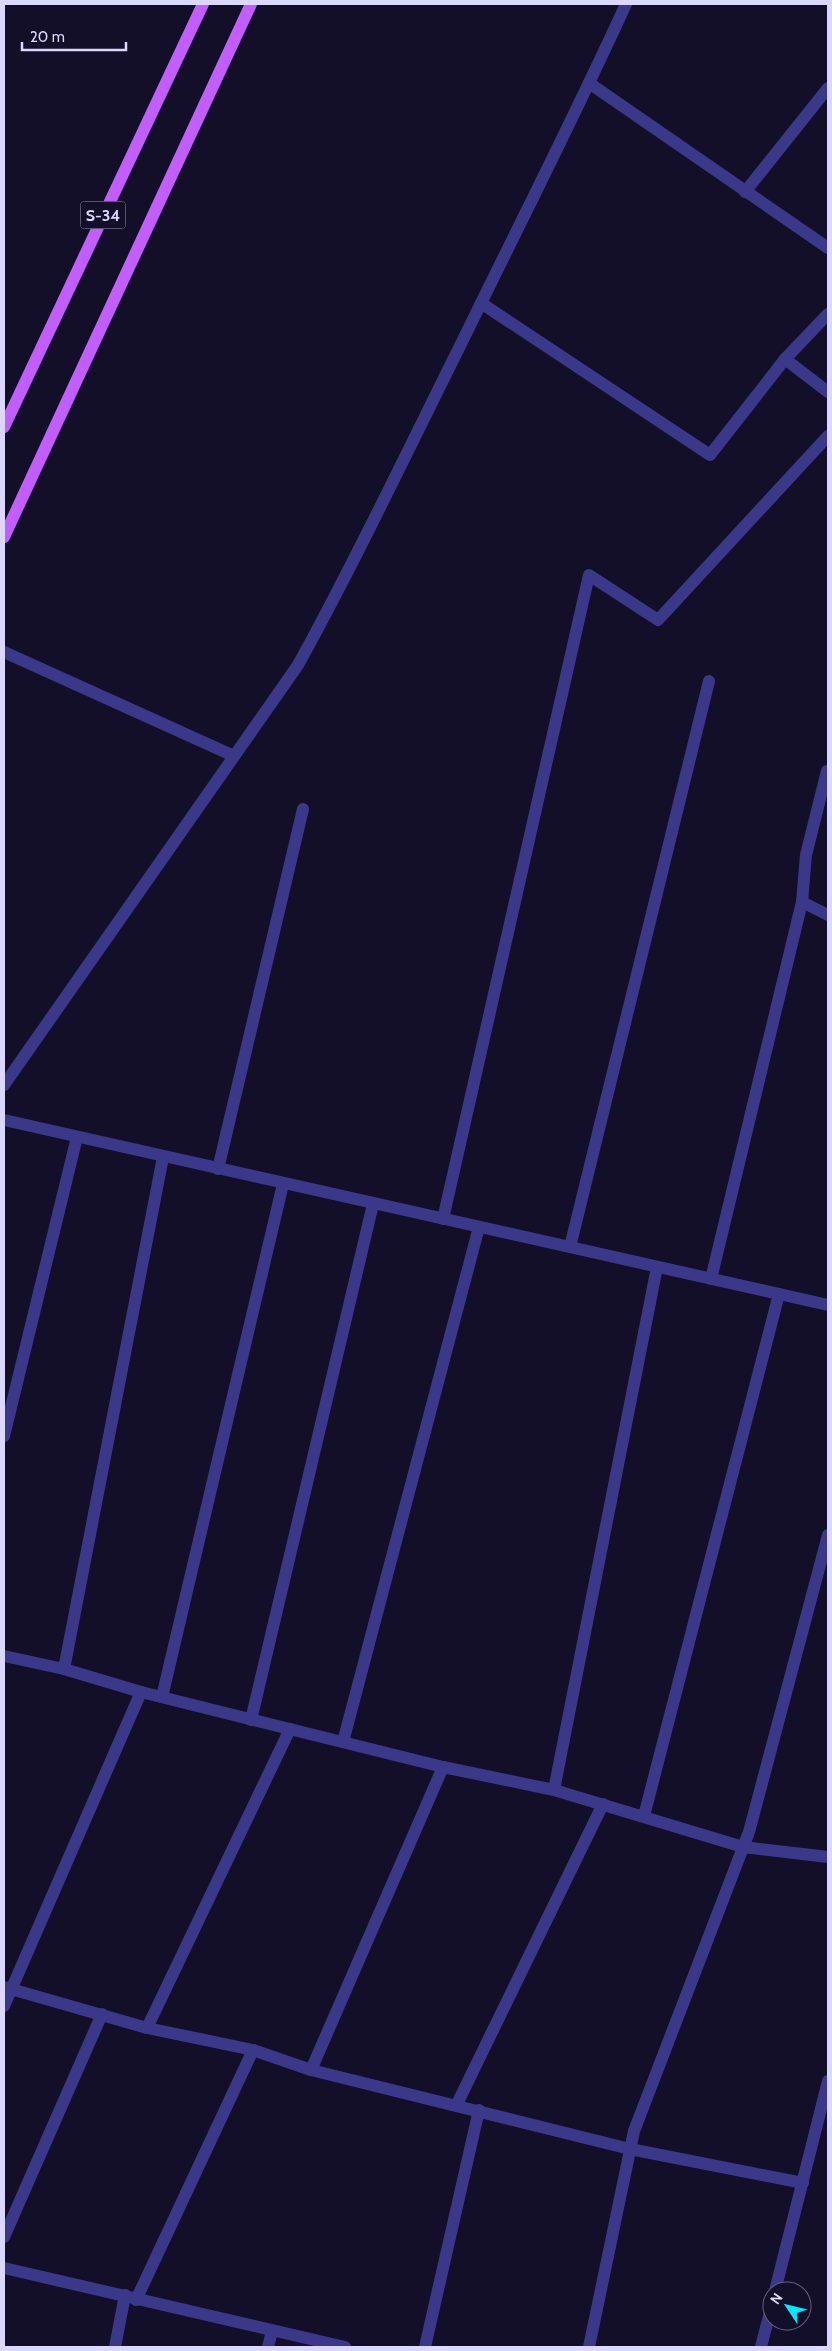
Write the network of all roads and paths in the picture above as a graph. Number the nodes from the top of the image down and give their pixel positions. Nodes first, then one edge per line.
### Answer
1 (203, 4) edge
2 (251, 4) edge
3 (626, 4) edge
4 (589, 83) junction
5 (828, 88) edge
6 (745, 192) junction
7 (828, 248) edge
8 (481, 303) junction
9 (828, 314) edge
10 (785, 359) junction
11 (828, 392) edge
12 (4, 427) edge
13 (828, 436) edge
14 (4, 537) edge
15 (4, 652) edge
16 (709, 681) dead end
17 (234, 756) junction
18 (827, 771) edge
19 (303, 809) dead end
20 (802, 902) junction
21 (828, 915) edge
22 (4, 1085) edge
23 (4, 1120) edge
24 (78, 1137) junction
25 (163, 1157) junction
26 (218, 1169) junction
27 (283, 1184) junction
28 (373, 1204) junction
29 (443, 1219) junction
30 (479, 1227) junction
31 (570, 1247) junction
32 (657, 1267) junction
33 (711, 1279) junction
34 (779, 1294) junction
35 (828, 1305) edge
36 (4, 1436) edge
37 (828, 1535) edge
38 (4, 1656) edge
39 (64, 1669) junction
40 (141, 1692) junction
41 (162, 1697) junction
42 (251, 1720) junction
43 (290, 1729) junction
44 (343, 1742) junction
45 (443, 1767) junction
46 (554, 1790) junction
47 (603, 1804) junction
48 (644, 1816) junction
49 (743, 1846) junction
50 (828, 1857) edge
51 (7, 1988) edge
52 (4, 2006) edge
53 (102, 2014) junction
54 (147, 2028) junction
55 (253, 2050) junction
56 (311, 2070) junction
57 (828, 2081) edge
58 (457, 2104) junction
59 (479, 2110) junction
60 (630, 2149) junction
61 (803, 2183) junction
62 (4, 2237) edge
63 (4, 2268) edge
64 (778, 2281) edge
65 (130, 2297) junction
66 (272, 2331) junction
67 (765, 2331) edge
68 (115, 2347) edge
69 (268, 2347) edge
70 (345, 2347) edge
71 (425, 2347) edge
72 (590, 2347) edge
73 (761, 2347) edge

1 - 12 main road, S-34
2 - 14 main road
3 - 4 street
4 - 6 street
4 - 8 street
5 - 6 street
6 - 7 street
8 - 10 street
8 - 17 street
9 - 10 street
10 - 11 street
13 - 29 street
15 - 17 street
16 - 31 street
17 - 22 street
18 - 20 street
19 - 26 street
20 - 21 street
20 - 33 street
23 - 24 street
24 - 25 street
24 - 36 street
25 - 26 street
25 - 39 street
26 - 27 street
27 - 28 street
27 - 41 street
28 - 29 street
28 - 42 street
29 - 30 street
30 - 31 street
30 - 44 street
31 - 32 street
32 - 33 street
32 - 46 street
33 - 34 street
34 - 35 street
34 - 48 street
37 - 49 street
38 - 39 street
39 - 40 street
40 - 41 street
40 - 51 street
41 - 42 street
42 - 43 street
43 - 44 street
43 - 54 street
44 - 45 street
45 - 46 street
45 - 56 street
46 - 47 street
47 - 48 street
47 - 58 street
48 - 49 street
49 - 50 street
49 - 60 street
51 - 52 street
51 - 53 street
53 - 54 street
53 - 62 street
54 - 55 street
55 - 56 street
55 - 65 street
56 - 58 street
57 - 61 street
58 - 59 street
59 - 60 street
59 - 71 street
60 - 61 street
60 - 72 street
61 - 64 street
63 - 65 street
65 - 66 street
65 - 68 street
66 - 69 street
66 - 70 street
67 - 73 street

